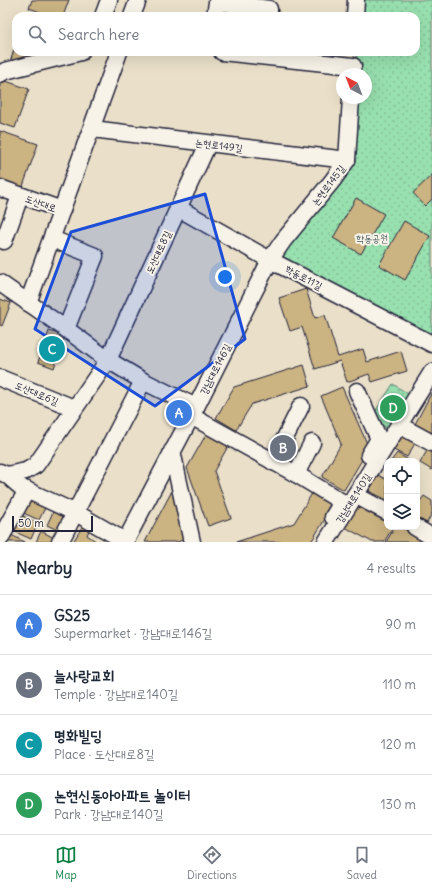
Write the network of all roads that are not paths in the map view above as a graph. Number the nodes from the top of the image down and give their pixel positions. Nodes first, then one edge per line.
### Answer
1 (109, 0) edge
2 (138, 0) edge
3 (356, 0) edge
4 (104, 12) edge
5 (134, 12) edge
6 (216, 12) edge
7 (269, 12) edge
8 (355, 12) edge
9 (66, 56) edge
10 (118, 56) edge
11 (283, 56) edge
12 (353, 64) edge
13 (0, 74) edge
14 (351, 104) edge
15 (92, 129) junction
16 (208, 144) junction
17 (347, 160) junction
18 (0, 188) edge
19 (20, 196) junction
20 (178, 208) junction
21 (62, 210) junction
22 (52, 239) junction
23 (4, 241) dead end
24 (270, 260) junction
25 (0, 283) edge
26 (28, 303) junction
27 (66, 329) junction
28 (432, 344) edge
29 (108, 360) junction
30 (432, 372) edge
31 (0, 378) edge
32 (144, 381) junction
33 (357, 391) dead end
34 (301, 406) dead end
35 (74, 408) junction
36 (194, 411) junction
37 (399, 425) junction
38 (312, 443) dead end
39 (432, 443) edge
40 (172, 452) junction
41 (273, 462) junction
42 (3, 474) edge
43 (296, 474) junction
44 (26, 490) junction
45 (348, 498) junction
46 (384, 511) edge
47 (76, 513) junction
48 (419, 530) edge
49 (432, 537) edge
50 (0, 539) edge
51 (125, 541) edge
52 (60, 542) edge
53 (192, 542) edge
54 (318, 542) edge
55 (326, 542) edge

1 - 4 street
2 - 5 street
3 - 8 street
6 - 7 street
9 - 13 street
10 - 15 street
11 - 12 street
14 - 17 street, 논현로145길
15 - 16 street, 논현로149길
15 - 21 street
16 - 17 street, 논현로149길
16 - 20 street, 도산대로8길
17 - 24 street, 논현로145길
18 - 19 street, 도산대로
19 - 21 street, 도산대로
19 - 23 street, 도산대로
20 - 24 street, 학동로11길
20 - 29 street, 도산대로8길
21 - 22 street
22 - 26 street
22 - 27 street
24 - 28 street, 학동로11길
24 - 36 street, 강남대로146길
25 - 26 street
26 - 27 street
27 - 29 street
29 - 32 street
29 - 35 street, 도산대로8길
30 - 37 street, 강남대로140길
31 - 35 street, 도산대로6길
32 - 36 street
32 - 47 street
33 - 45 street
34 - 41 street
35 - 42 street, 도산대로8길
36 - 40 street, 강남대로146길
36 - 41 street
37 - 39 street
37 - 45 street, 강남대로140길
38 - 43 street
40 - 51 street, 강남대로146길
40 - 53 street
41 - 43 street
42 - 44 street
43 - 45 street
44 - 47 street
44 - 50 street
45 - 46 street
45 - 54 street
45 - 55 street, 강남대로140길
47 - 51 street
47 - 52 street
48 - 49 street

